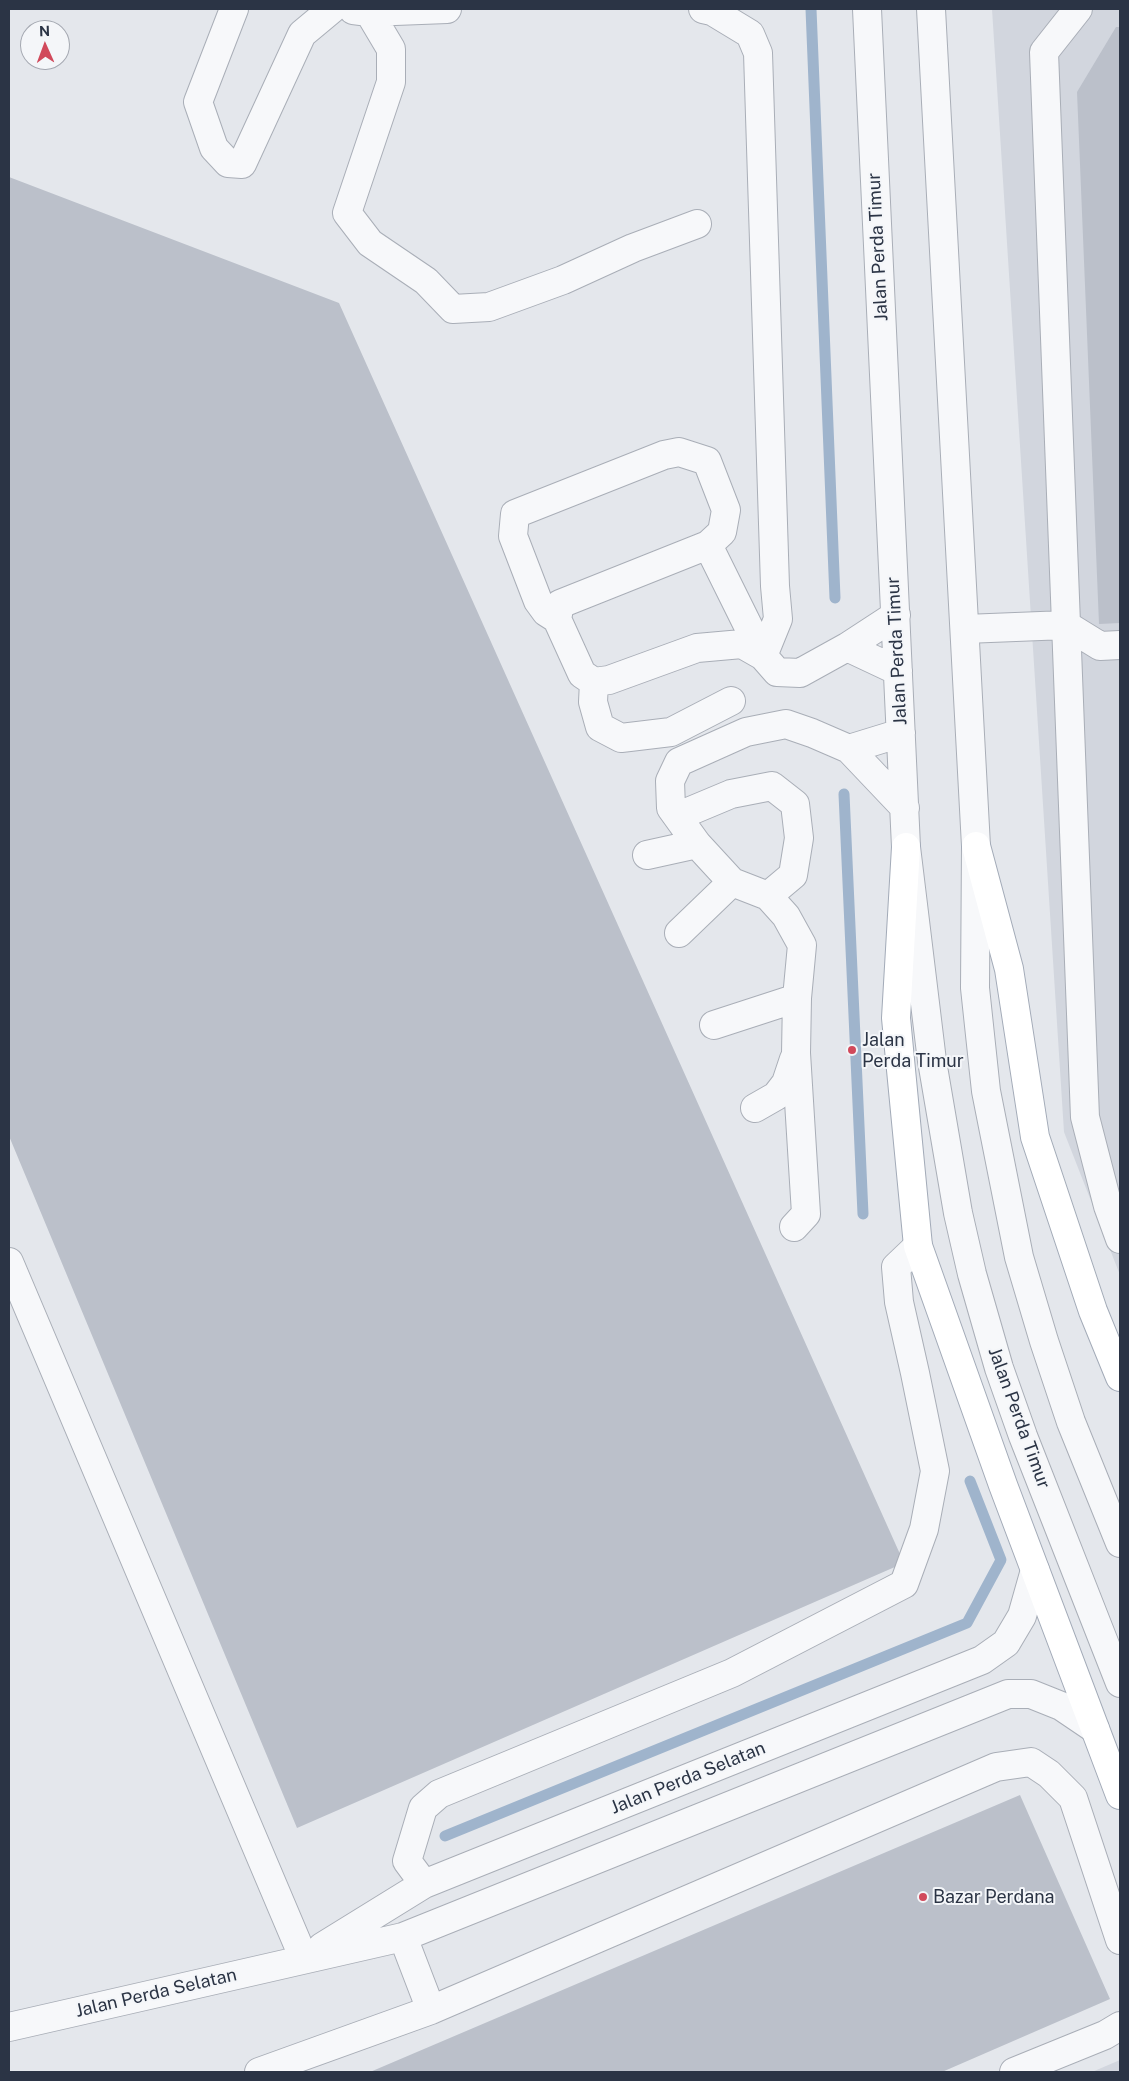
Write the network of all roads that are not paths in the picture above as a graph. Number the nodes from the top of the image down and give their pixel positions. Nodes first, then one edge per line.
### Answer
1 (234, 9) edge
2 (334, 9) edge
3 (446, 9) edge
4 (703, 9) edge
5 (867, 9) edge
6 (931, 9) edge
7 (1078, 9) edge
8 (369, 12) junction
9 (697, 224) dead end
10 (708, 545) junction
11 (896, 615) junction
12 (557, 619) junction
13 (1066, 625) junction
14 (965, 629) junction
15 (1120, 645) edge
16 (847, 647) junction
17 (764, 656) junction
18 (898, 671) junction
19 (594, 682) junction
20 (730, 701) dead end
21 (901, 733) junction
22 (849, 749) junction
23 (905, 808) junction
24 (690, 834) junction
25 (976, 846) junction
26 (906, 847) junction
27 (647, 855) dead end
28 (732, 882) junction
29 (768, 896) junction
30 (679, 933) dead end
31 (797, 998) junction
32 (714, 1025) dead end
33 (796, 1053) junction
34 (755, 1108) dead end
35 (794, 1227) dead end
36 (1120, 1239) edge
37 (918, 1246) junction
38 (9, 1262) edge
39 (1120, 1378) edge
40 (1120, 1543) edge
41 (1035, 1570) junction
42 (1120, 1683) edge
43 (1095, 1729) junction
44 (1120, 1795) edge
45 (424, 1884) junction
46 (403, 1937) junction
47 (1120, 1940) edge
48 (304, 1959) junction
49 (430, 2010) junction
50 (1120, 2026) edge
51 (9, 2027) edge
52 (260, 2072) edge
53 (1014, 2072) edge

1 - 2 street
2 - 8 street
3 - 8 street
4 - 17 street
5 - 11 street, Jalan Perda Timur
6 - 14 street
7 - 13 street
8 - 9 street
10 - 12 street
10 - 12 street
10 - 17 street
11 - 16 street
11 - 18 street, Jalan Perda Timur
12 - 19 street
13 - 14 street
13 - 15 street
13 - 36 street
14 - 25 street
16 - 17 street
16 - 18 street
17 - 19 street
18 - 21 street, Jalan Perda Timur
19 - 20 street
21 - 22 street
21 - 23 street, Jalan Perda Timur
22 - 23 street
22 - 24 street
23 - 26 street, Jalan Perda Timur
24 - 27 street
24 - 28 street
24 - 29 street
25 - 39 main road
25 - 40 street
26 - 37 main road
26 - 42 street, Jalan Perda Timur
28 - 29 street
28 - 30 street
29 - 31 street
31 - 32 street
31 - 33 street
33 - 34 street
33 - 35 street
37 - 41 main road
37 - 45 street
38 - 48 street
41 - 43 main road
41 - 45 street, Jalan Perda Selatan
43 - 44 main road
43 - 46 street, Jalan Perda Selatan
45 - 48 street, Jalan Perda Selatan
46 - 48 street, Jalan Perda Selatan
46 - 49 street
47 - 49 street
48 - 51 street, Jalan Perda Selatan
49 - 52 street
50 - 53 street

